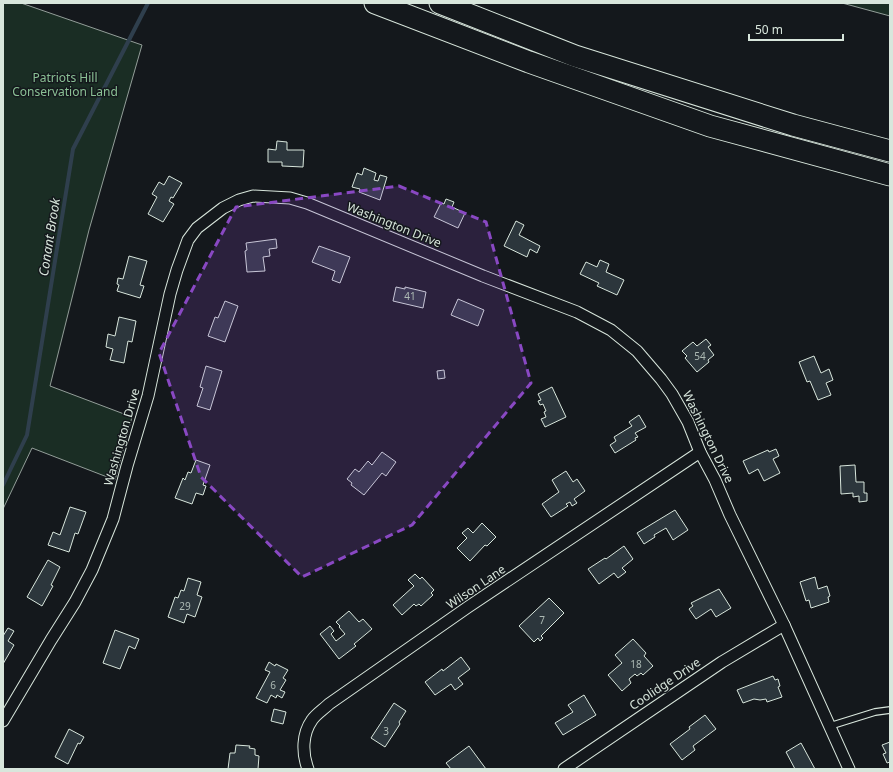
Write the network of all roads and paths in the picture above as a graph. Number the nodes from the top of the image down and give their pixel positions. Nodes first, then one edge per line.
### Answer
1 (375, 3) edge
2 (440, 3) edge
3 (890, 152) edge
4 (890, 175) edge
5 (700, 452) junction
6 (784, 625) junction
7 (890, 710) edge
8 (3, 721) edge
9 (830, 726) junction
10 (308, 769) edge
11 (564, 769) edge
12 (850, 769) edge

1 - 4 highway
2 - 3 highway
5 - 6 street, Washington Drive
5 - 8 street, Washington Drive
5 - 10 street, Wilson Lane
6 - 9 street, Washington Drive
6 - 11 street, Coolidge Drive
7 - 9 lane
9 - 12 street, Washington Drive

